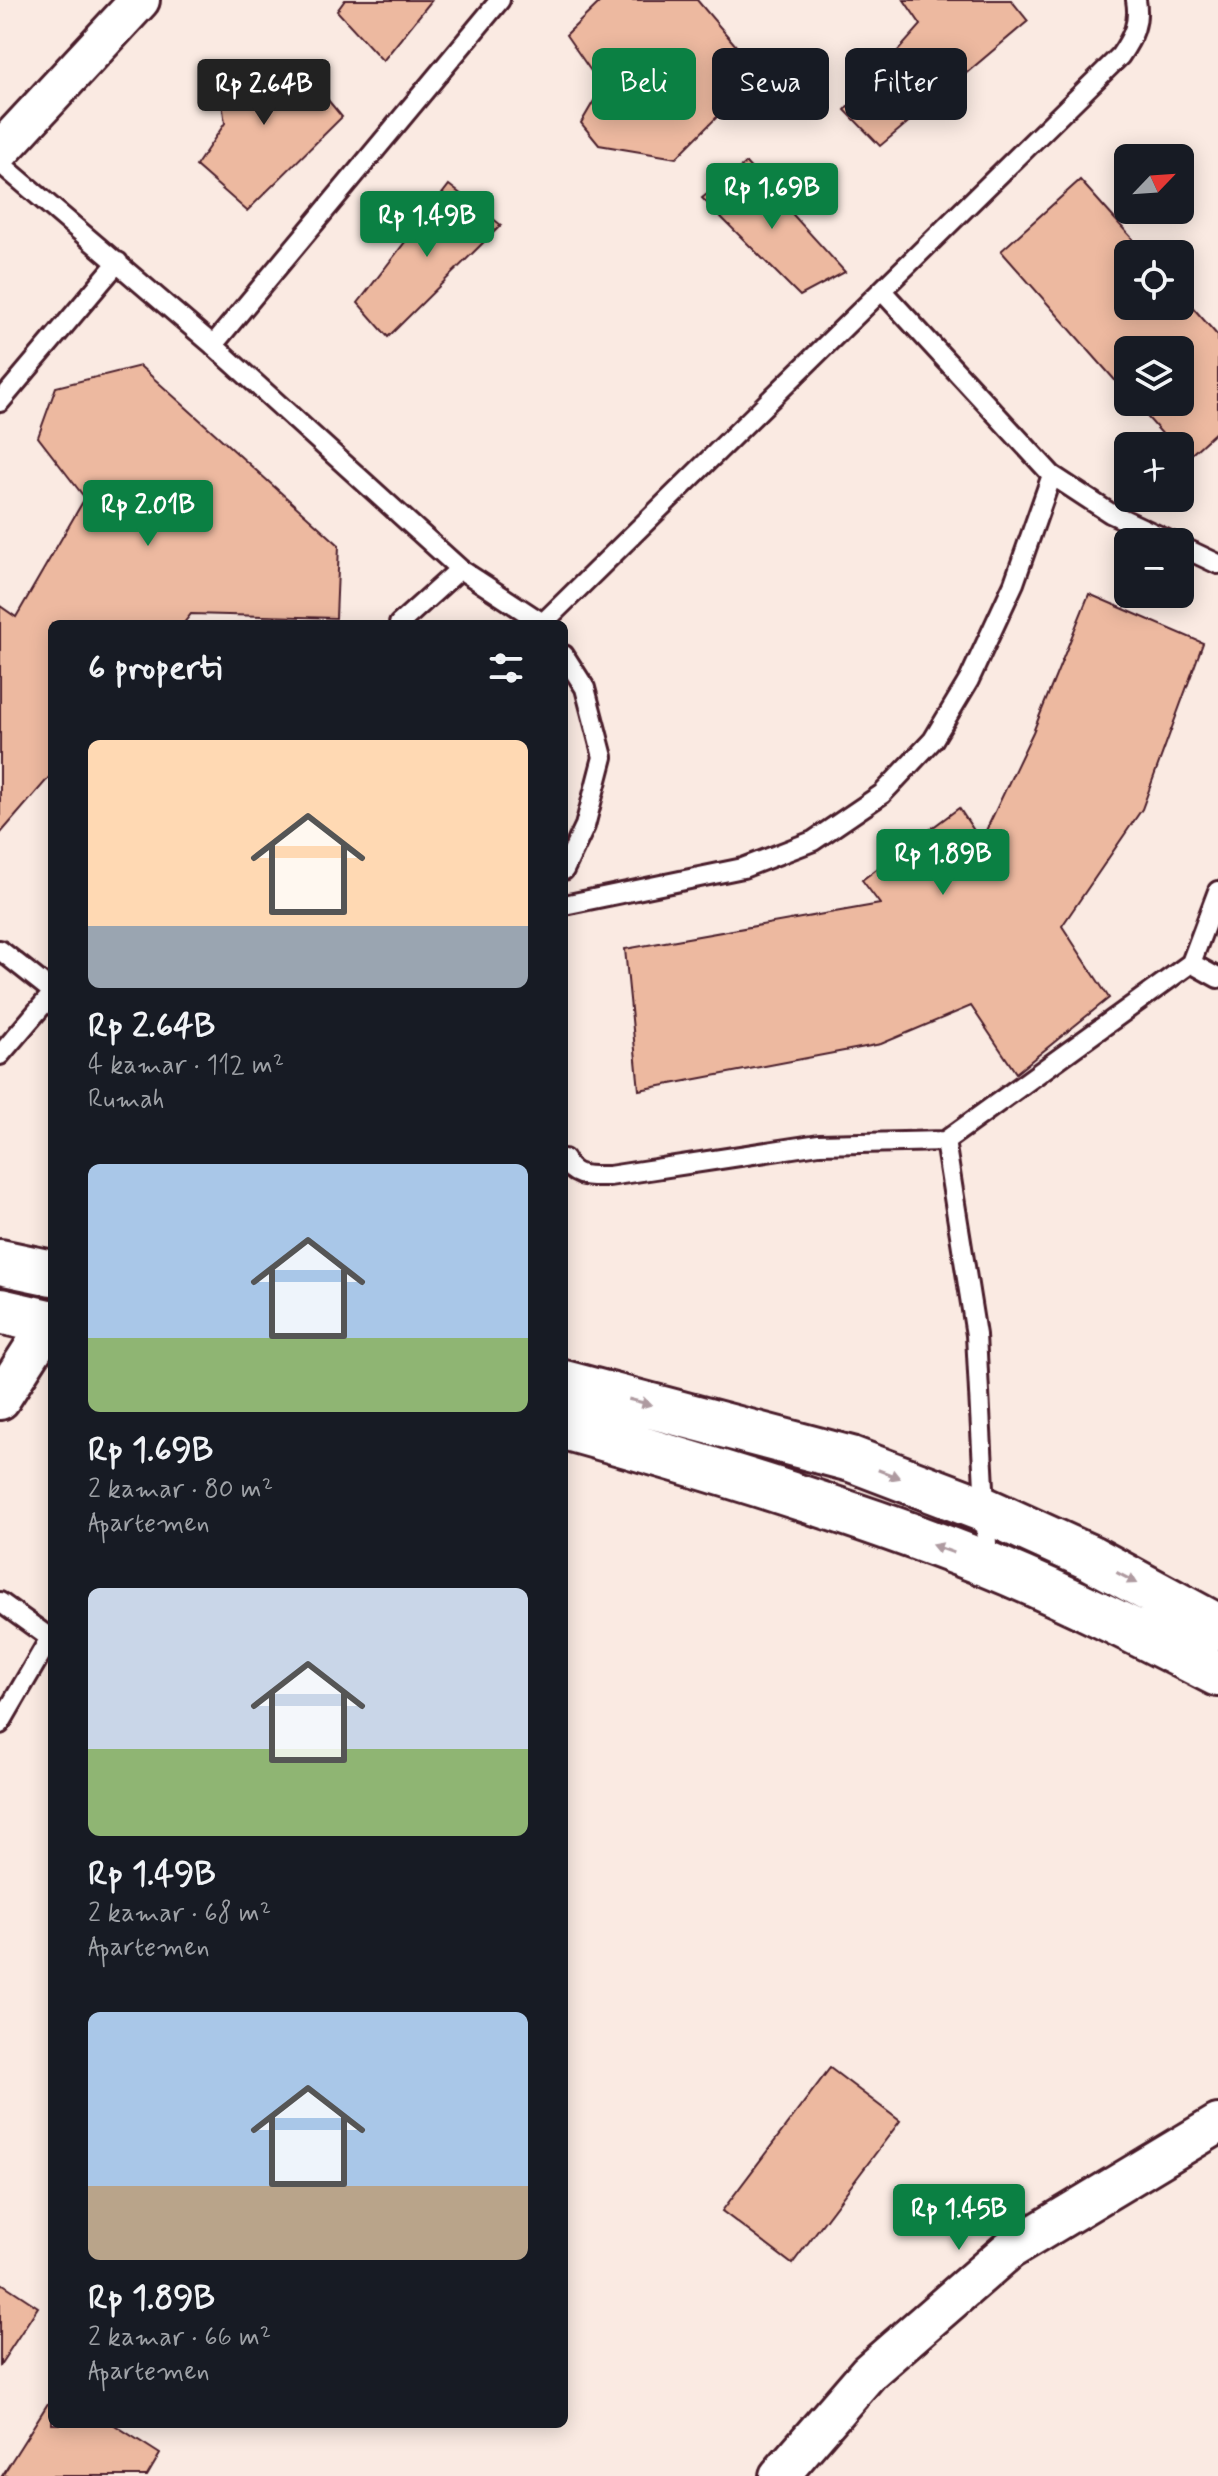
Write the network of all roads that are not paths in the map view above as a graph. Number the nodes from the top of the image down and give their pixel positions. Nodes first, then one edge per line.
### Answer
1 (140, 0) edge
2 (500, 0) edge
3 (1136, 0) edge
4 (0, 151) edge
5 (0, 163) edge
6 (118, 262) junction
7 (882, 291) junction
8 (213, 345) junction
9 (0, 402) edge
10 (1052, 475) junction
11 (1142, 528) edge
12 (1194, 553) edge
13 (1218, 564) edge
14 (460, 569) junction
15 (403, 620) edge
16 (539, 620) edge
17 (547, 620) edge
18 (568, 661) edge
19 (568, 862) edge
20 (1218, 891) edge
21 (568, 904) edge
22 (0, 950) edge
23 (1191, 963) junction
24 (1218, 978) edge
25 (48, 989) edge
26 (48, 997) edge
27 (0, 1055) edge
28 (945, 1141) junction
29 (568, 1167) edge
30 (0, 1262) edge
31 (48, 1272) edge
32 (0, 1311) edge
33 (48, 1321) edge
34 (48, 1327) edge
35 (568, 1384) edge
36 (0, 1400) edge
37 (568, 1428) edge
38 (985, 1510) junction
39 (988, 1565) junction
40 (0, 1602) edge
41 (1218, 1627) edge
42 (48, 1635) edge
43 (48, 1642) edge
44 (1218, 1674) edge
45 (0, 1724) edge
46 (1218, 2124) edge
47 (779, 2476) edge

1 - 4 street
2 - 8 lane
3 - 7 lane
5 - 6 lane
6 - 8 lane
6 - 9 lane
7 - 10 lane
7 - 17 lane
8 - 14 lane
10 - 11 lane
10 - 21 lane
12 - 13 lane
14 - 15 lane
14 - 16 lane
18 - 19 lane
20 - 23 lane
22 - 25 lane
23 - 24 lane
23 - 28 lane
26 - 27 lane
28 - 29 lane
28 - 38 lane
30 - 31 highway
32 - 33 highway
34 - 36 street
35 -> 38 highway
39 -> 37 highway
38 - 39 lane
38 -> 41 highway
39 - 44 highway
40 - 42 lane
43 - 45 lane
46 - 47 street

